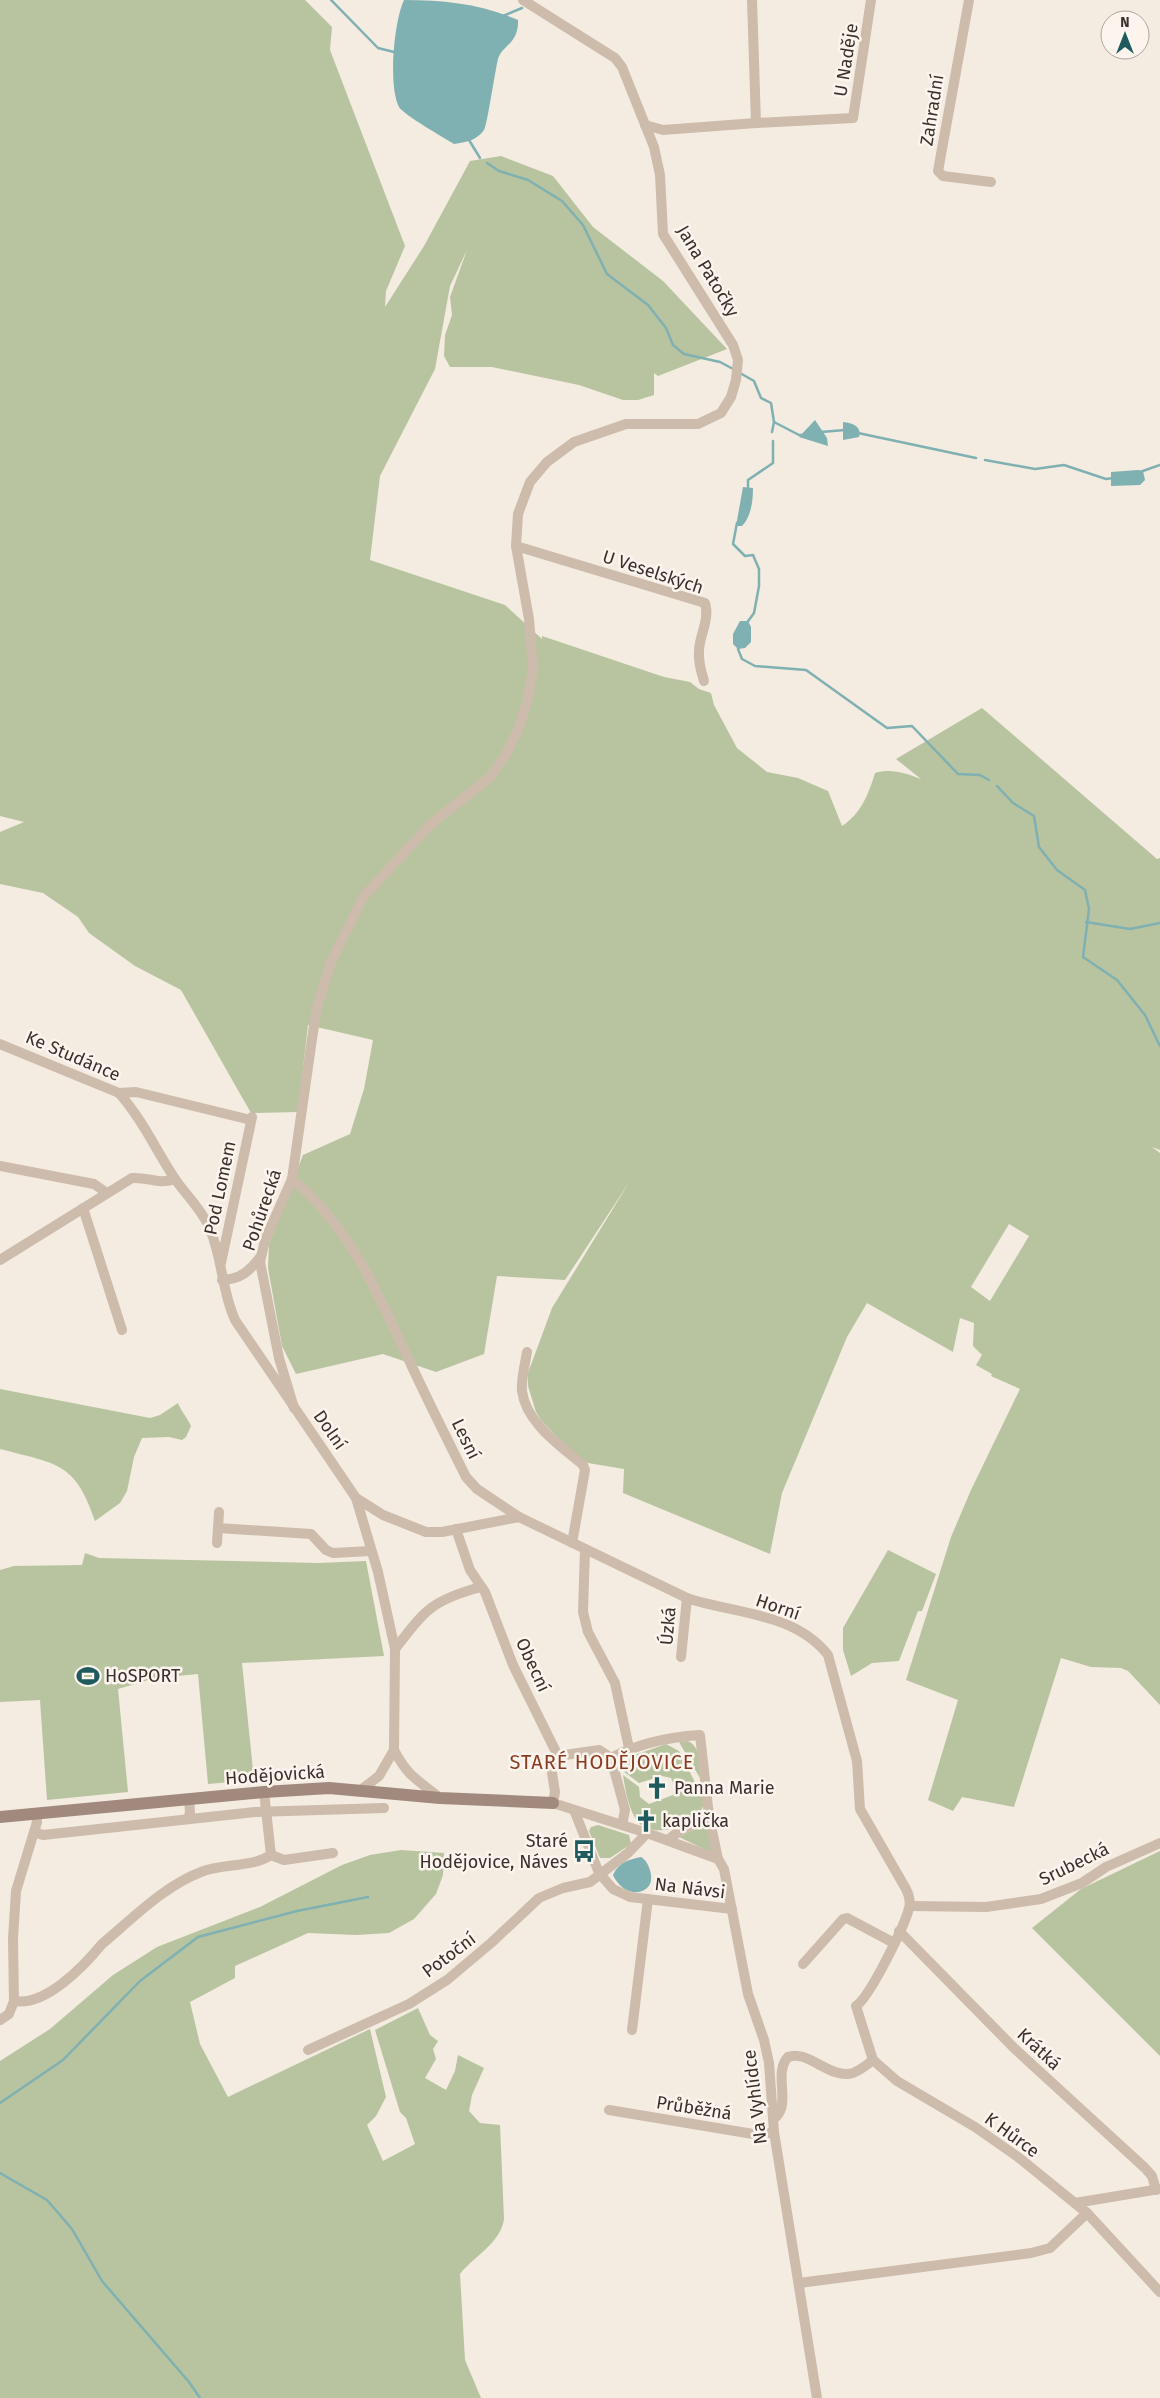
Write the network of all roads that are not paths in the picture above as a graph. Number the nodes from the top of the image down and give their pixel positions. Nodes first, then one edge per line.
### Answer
1 (523, 0) edge
2 (752, 0) edge
3 (871, 0) edge
4 (969, 0) edge
5 (756, 123) junction
6 (645, 124) junction
7 (991, 182) dead end
8 (721, 413) joint
9 (516, 546) junction
10 (704, 682) dead end
11 (0, 1044) edge
12 (119, 1093) junction
13 (160, 1155) joint
14 (0, 1166) edge
15 (292, 1178) junction
16 (175, 1179) junction
17 (107, 1193) junction
18 (82, 1208) junction
19 (261, 1256) junction
20 (0, 1260) edge
21 (221, 1265) junction
22 (222, 1280) junction
23 (122, 1330) dead end
24 (527, 1352) dead end
25 (294, 1408) junction
26 (356, 1498) junction
27 (219, 1512) dead end
28 (519, 1517) junction
29 (218, 1528) junction
30 (456, 1529) junction
31 (217, 1543) dead end
32 (572, 1544) junction
33 (585, 1550) junction
34 (371, 1551) junction
35 (481, 1587) junction
36 (687, 1598) junction
37 (395, 1649) junction
38 (681, 1657) dead end
39 (629, 1748) junction
40 (394, 1750) junction
41 (558, 1756) junction
42 (611, 1758) junction
43 (362, 1789) junction
44 (264, 1792) junction
45 (440, 1798) junction
46 (190, 1799) junction
47 (553, 1803) junction
48 (384, 1808) dead end
49 (574, 1810) junction
50 (266, 1812) junction
51 (36, 1814) junction
52 (710, 1816) junction
53 (0, 1817) edge
54 (188, 1819) junction
55 (622, 1825) junction
56 (34, 1832) junction
57 (647, 1833) junction
58 (668, 1840) junction
59 (1160, 1843) edge
60 (333, 1853) dead end
61 (271, 1855) junction
62 (718, 1859) junction
63 (599, 1873) junction
64 (648, 1899) junction
65 (910, 1906) junction
66 (732, 1909) junction
67 (899, 1931) junction
68 (894, 1942) junction
69 (803, 1964) dead end
70 (14, 2001) junction
71 (0, 2020) edge
72 (632, 2030) dead end
73 (308, 2050) dead end
74 (874, 2060) junction
75 (609, 2110) dead end
76 (775, 2118) junction
77 (774, 2132) junction
78 (1158, 2189) edge
79 (1075, 2203) junction
80 (1087, 2213) junction
81 (799, 2283) junction
82 (1160, 2292) edge
83 (817, 2398) edge

1 - 6 street, Jana Patočky
2 - 5 street
3 - 5 street, U Naděje
4 - 7 street, Zahradní
5 - 6 street, U Naděje
6 - 8 street, Jana Patočky
8 - 9 street, Pohůrecká
9 - 10 street, U Veselských
9 - 15 street, Pohůrecká
11 - 12 street, Ke Studánce
12 - 13 street, Ke Studánce
12 - 21 street, Pod Lomem
13 - 16 street, Dolní
14 - 17 street
15 - 19 street, Pohůrecká
15 - 28 street, Lesní
16 - 17 street
16 - 21 street, Dolní
17 - 18 street
18 - 20 street
18 - 23 street
19 - 22 street
19 - 25 street, Pohůrecká
21 - 22 street, Dolní
22 - 25 street, Dolní
24 - 32 street
25 - 26 street, Dolní
26 - 30 street
26 - 34 street, Dolní
27 - 29 street
28 - 30 street
28 - 32 street, Horní
29 - 31 street
29 - 34 street
30 - 35 street, Obecní
32 - 33 street, Horní
33 - 36 street, Horní
33 - 39 street
34 - 37 street, Dolní
35 - 37 street
35 - 41 street, Obecní
36 - 38 street, Úzká
36 - 65 street, Horní
37 - 40 street, Dolní
39 - 42 street, Na Návsi
39 - 52 street, Na Návsi
40 - 43 street
40 - 45 street
41 - 42 street
41 - 47 street
42 - 55 street
43 - 44 street, Hodějovická
43 - 45 street, Hodějovická
44 - 46 street, Hodějovická
44 - 50 street
45 - 47 street, Hodějovická
46 - 51 street, Hodějovická
46 - 54 street
47 - 49 street, Na Návsi
48 - 50 street
49 - 55 street, Na Návsi
49 - 63 street, Na Návsi
50 - 54 street
50 - 61 street
51 - 53 street, Hodějovická
51 - 56 street
52 - 58 street
52 - 62 street, Na Návsi
54 - 56 street
55 - 57 street, Na Návsi
56 - 70 street
57 - 58 street, Na Návsi
57 - 63 street
58 - 62 street, Na Návsi
59 - 65 street, Srubecká
60 - 61 street
61 - 70 street
62 - 66 street, Na Návsi
63 - 64 street, Na Návsi
63 - 73 street, Potoční
64 - 66 street, Na Návsi
64 - 72 street
65 - 67 street
66 - 76 street, Na Vyhlídce
67 - 68 street
67 - 78 street, Krátká
68 - 69 street
68 - 74 street
70 - 71 street
74 - 76 street
74 - 79 street, K Hůrce
75 - 77 street, Průběžná
76 - 77 street, Na Vyhlídce
77 - 81 street, Na Vyhlídce
78 - 79 street
79 - 80 street, K Hůrce
80 - 81 street
80 - 82 street, K Hůrce
81 - 83 street, Na Vyhlídce

